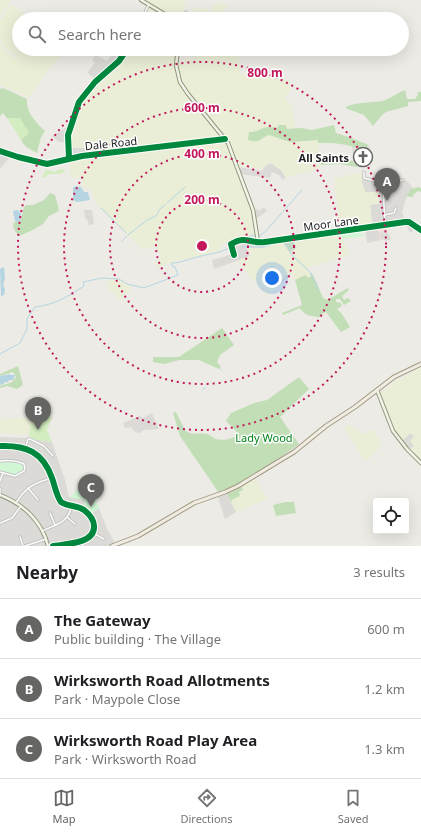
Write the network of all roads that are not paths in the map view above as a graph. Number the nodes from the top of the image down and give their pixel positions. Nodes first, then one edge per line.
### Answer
1 (141, 0) edge
2 (149, 4) junction
3 (145, 12) edge
4 (162, 12) edge
5 (122, 56) edge
6 (177, 56) edge
7 (225, 140) junction
8 (0, 151) edge
9 (69, 158) junction
10 (364, 172) dead end
11 (403, 180) dead end
12 (382, 183) junction
13 (387, 184) junction
14 (383, 188) junction
15 (396, 208) dead end
16 (384, 215) junction
17 (385, 225) junction
18 (421, 230) edge
19 (259, 242) junction
20 (234, 255) dead end
21 (421, 364) edge
22 (376, 390) junction
23 (0, 446) edge
24 (25, 449) junction
25 (53, 456) dead end
26 (0, 461) edge
27 (421, 463) edge
28 (0, 472) edge
29 (3, 473) junction
30 (52, 478) junction
31 (0, 481) edge
32 (0, 488) edge
33 (28, 488) junction
34 (0, 495) edge
35 (38, 500) dead end
36 (16, 503) junction
37 (21, 506) junction
38 (72, 506) junction
39 (50, 513) dead end
40 (68, 518) junction
41 (0, 523) edge
42 (75, 524) dead end
43 (56, 525) junction
44 (42, 531) junction
45 (92, 533) junction
46 (20, 537) dead end
47 (46, 539) junction
48 (104, 539) dead end
49 (82, 541) junction
50 (66, 545) edge
51 (24, 546) edge
52 (48, 546) edge
53 (53, 546) edge
54 (83, 546) edge
55 (112, 546) edge

1 - 2 street
2 - 3 street
2 - 4 street
5 - 9 street
6 - 7 street
7 - 9 street, Dale Road
7 - 19 street
8 - 9 street, Dale Road
10 - 12 street
11 - 13 street
12 - 13 street
12 - 14 street
13 - 14 street
14 - 16 street
15 - 16 street
16 - 17 street
17 - 18 street, Moor Lane
17 - 19 street, Moor Lane
19 - 20 street
21 - 22 main road
22 - 27 street
22 - 55 main road
23 - 24 street
24 - 25 street
24 - 30 street
26 - 29 street
28 - 29 street
29 - 31 street
30 - 33 street
30 - 38 street
32 - 34 street
33 - 35 street
33 - 36 street
34 - 36 street
36 - 37 street
37 - 41 street
37 - 44 street
38 - 40 street
38 - 45 street
39 - 43 street
40 - 42 street
40 - 43 street
43 - 44 street
44 - 47 street
45 - 48 street
45 - 49 street
46 - 51 street
47 - 51 street
47 - 52 street
49 - 50 street
49 - 54 street
50 - 53 street

